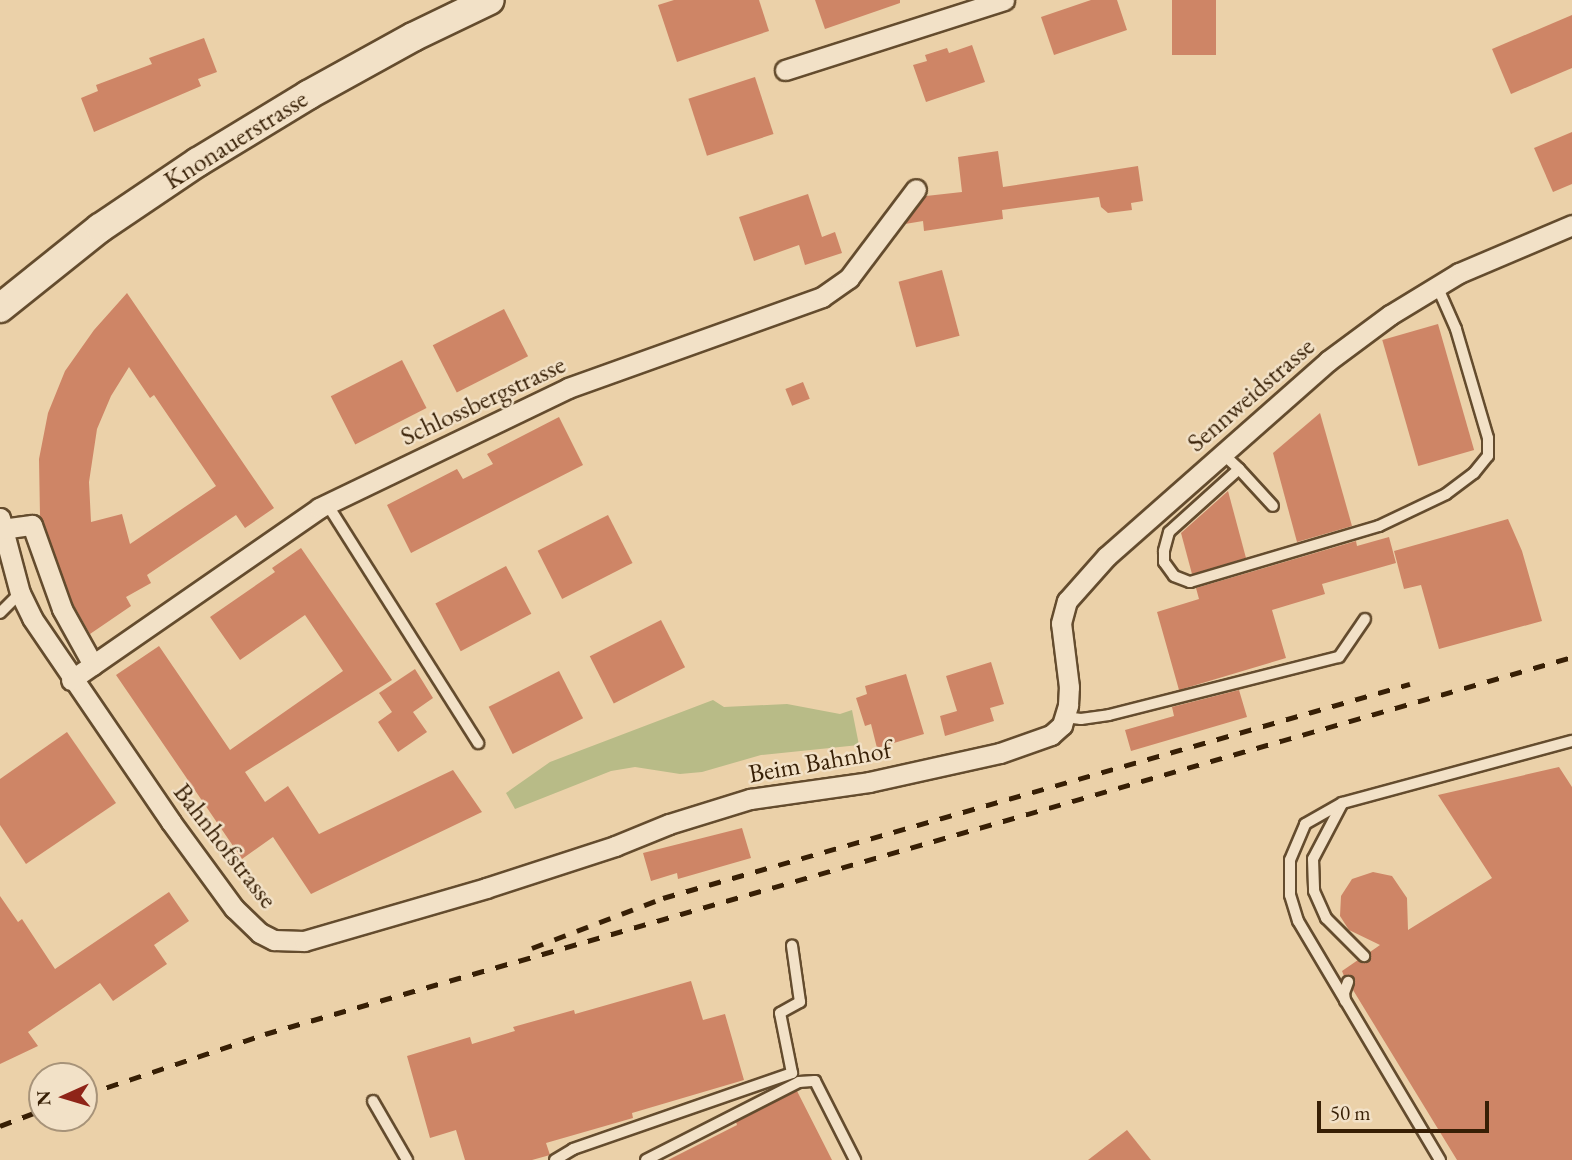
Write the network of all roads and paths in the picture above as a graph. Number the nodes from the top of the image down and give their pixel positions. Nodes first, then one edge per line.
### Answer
1 (490, 0) edge
2 (1004, 0) edge
3 (785, 70) dead end
4 (916, 189) dead end
5 (1572, 225) edge
6 (1437, 286) junction
7 (0, 308) edge
8 (1223, 454) junction
9 (1239, 469) junction
10 (327, 504) junction
11 (1273, 506) dead end
12 (1, 523) edge
13 (20, 593) junction
14 (0, 613) edge
15 (1365, 619) dead end
16 (93, 665) junction
17 (71, 680) junction
18 (1065, 717) junction
19 (1572, 741) edge
20 (478, 743) dead end
21 (1342, 803) junction
22 (549, 867) joint
23 (792, 946) dead end
24 (1364, 956) dead end
25 (1348, 982) dead end
26 (1348, 1006) junction
27 (373, 1101) dead end
28 (407, 1160) edge
29 (555, 1160) edge
30 (646, 1160) edge
31 (855, 1160) edge
32 (1440, 1160) edge

1 - 7 street, Knonauerstrasse
2 - 3 street
4 - 10 street, Schlossbergstrasse
5 - 6 street, Sennweidstrasse
6 - 8 street, Sennweidstrasse
6 - 9 lane
8 - 9 lane
8 - 18 street, Sennweidstrasse
9 - 11 lane
10 - 16 street, Schlossbergstrasse
10 - 20 lane
12 - 13 street, Bahnhofstrasse
12 - 16 street, Bahnhofstrasse
13 - 14 lane
13 - 17 street, Bahnhofstrasse
15 - 18 lane
16 - 17 street, Schlossbergstrasse
17 - 22 street, Bahnhofstrasse
18 - 22 street, Beim Bahnhof
19 - 21 lane
21 - 24 lane
21 - 26 lane
23 - 29 lane
25 - 26 lane
26 - 32 lane
27 - 28 lane
30 - 31 lane

